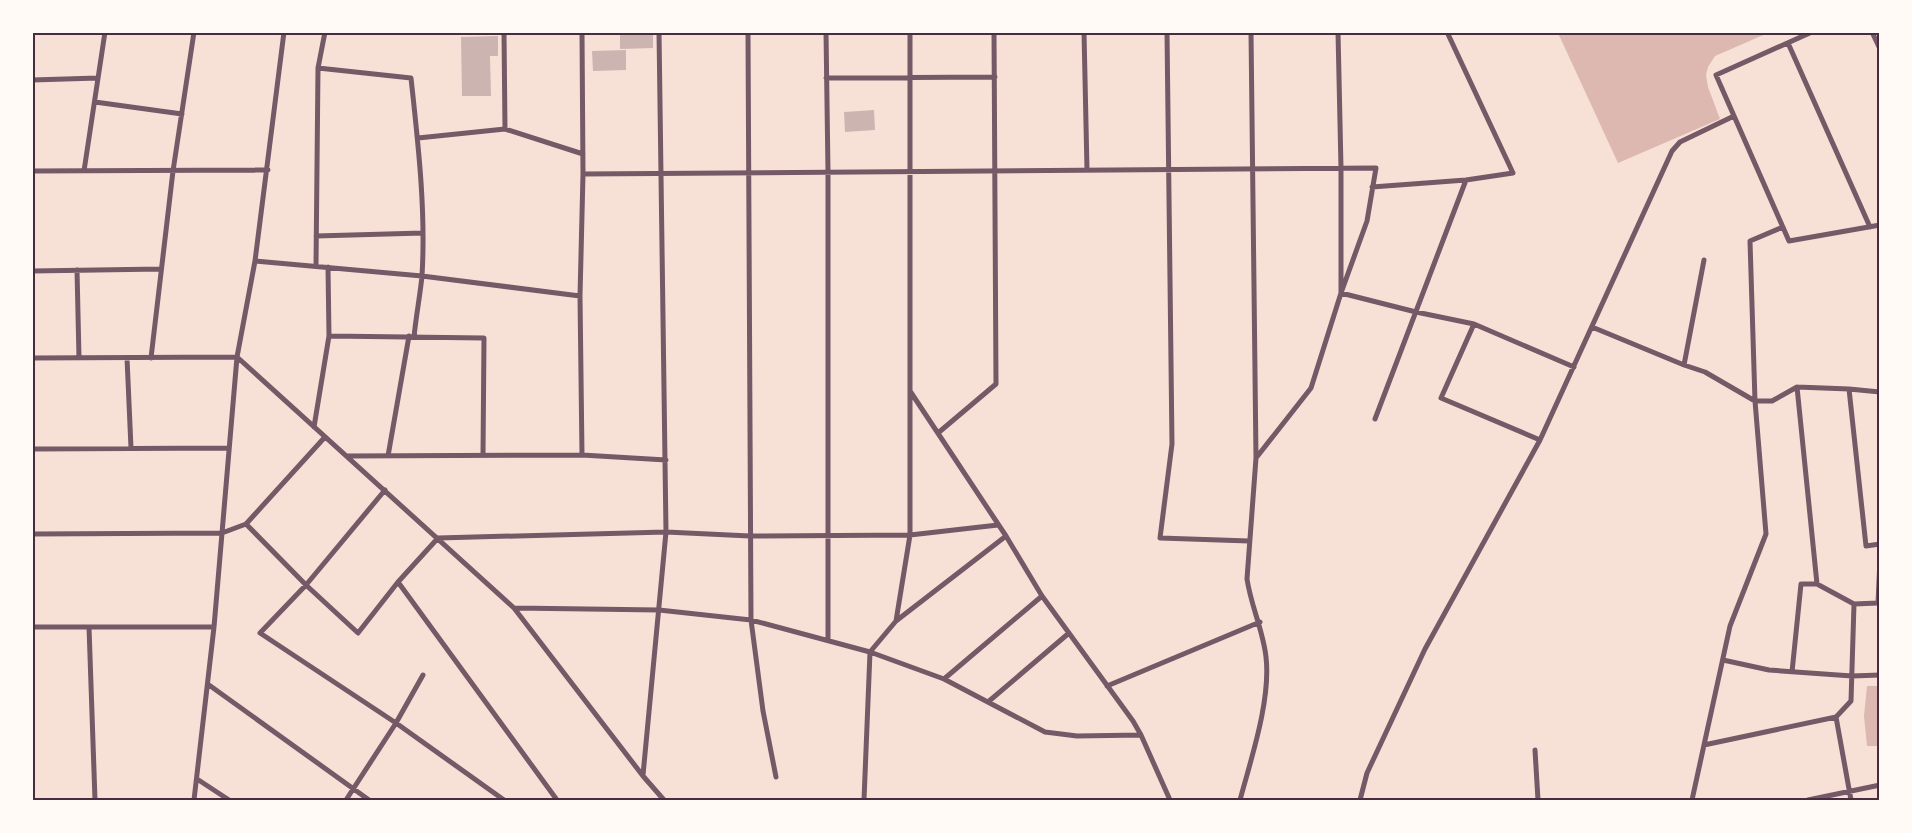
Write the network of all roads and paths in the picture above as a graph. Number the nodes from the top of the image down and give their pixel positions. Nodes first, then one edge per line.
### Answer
1 (105, 32) edge
2 (194, 32) edge
3 (284, 32) edge
4 (326, 32) edge
5 (504, 32) edge
6 (582, 32) edge
7 (659, 32) edge
8 (748, 32) edge
9 (826, 32) edge
10 (910, 32) edge
11 (994, 32) edge
12 (1084, 32) edge
13 (1167, 32) edge
14 (1252, 32) edge
15 (1338, 32) edge
16 (1447, 32) edge
17 (1812, 32) edge
18 (1872, 32) edge
19 (1788, 43) junction
20 (1880, 49) edge
21 (318, 68) junction
22 (910, 77) junction
23 (995, 77) junction
24 (98, 78) junction
25 (826, 78) junction
26 (32, 80) edge
27 (94, 102) junction
28 (182, 114) junction
29 (1734, 116) junction
30 (505, 130) junction
31 (418, 138) junction
32 (583, 154) junction
33 (1341, 168) junction
34 (1253, 169) junction
35 (268, 170) junction
36 (1087, 170) junction
37 (1168, 170) junction
38 (32, 171) edge
39 (84, 171) junction
40 (173, 171) junction
41 (995, 171) junction
42 (828, 172) junction
43 (910, 172) junction
44 (748, 173) junction
45 (583, 174) junction
46 (661, 174) junction
47 (1466, 180) junction
48 (1372, 187) junction
49 (1880, 225) edge
50 (1783, 227) junction
51 (1870, 227) junction
52 (423, 233) junction
53 (316, 236) junction
54 (1704, 260) dead end
55 (255, 261) junction
56 (316, 266) junction
57 (328, 267) junction
58 (161, 269) junction
59 (77, 270) junction
60 (32, 271) edge
61 (422, 276) junction
62 (1341, 293) junction
63 (580, 296) junction
64 (1416, 312) junction
65 (1474, 324) junction
66 (1592, 327) junction
67 (328, 336) junction
68 (411, 336) junction
69 (236, 357) junction
70 (32, 358) edge
71 (79, 358) junction
72 (127, 358) junction
73 (151, 358) junction
74 (1684, 365) junction
75 (1574, 367) junction
76 (1797, 387) junction
77 (1849, 389) junction
78 (910, 391) junction
79 (1880, 392) edge
80 (1756, 401) junction
81 (1375, 419) dead end
82 (314, 427) junction
83 (938, 433) junction
84 (325, 437) junction
85 (1540, 440) junction
86 (131, 448) junction
87 (229, 448) junction
88 (32, 449) edge
89 (483, 455) junction
90 (582, 455) junction
91 (347, 456) junction
92 (388, 456) junction
93 (1256, 458) junction
94 (666, 460) junction
95 (385, 490) junction
96 (246, 524) junction
97 (998, 525) junction
98 (666, 532) junction
99 (222, 533) junction
100 (32, 534) edge
101 (750, 536) junction
102 (829, 536) junction
103 (910, 536) junction
104 (1006, 536) junction
105 (438, 538) junction
106 (1249, 541) junction
107 (1880, 544) edge
108 (1880, 559) edge
109 (398, 582) junction
110 (1817, 584) junction
111 (306, 585) junction
112 (1042, 596) junction
113 (1854, 604) junction
114 (514, 608) junction
115 (659, 610) junction
116 (751, 620) junction
117 (896, 621) junction
118 (1260, 622) junction
119 (32, 627) edge
120 (90, 627) junction
121 (214, 627) junction
122 (1069, 633) junction
123 (828, 640) junction
124 (870, 652) junction
125 (1723, 660) junction
126 (1792, 672) junction
127 (423, 675) dead end
128 (1880, 675) edge
129 (1852, 676) junction
130 (944, 679) junction
131 (209, 685) junction
132 (1107, 686) junction
133 (988, 702) junction
134 (1836, 717) junction
135 (396, 723) junction
136 (1141, 735) junction
137 (1704, 745) junction
138 (1535, 750) dead end
139 (642, 776) junction
140 (776, 777) dead end
141 (197, 779) junction
142 (1880, 786) edge
143 (353, 789) junction
144 (1850, 792) junction
145 (95, 800) edge
146 (194, 800) edge
147 (229, 800) edge
148 (346, 800) edge
149 (369, 800) edge
150 (504, 800) edge
151 (557, 800) edge
152 (664, 800) edge
153 (864, 800) edge
154 (1170, 800) edge
155 (1240, 800) edge
156 (1360, 800) edge
157 (1538, 800) edge
158 (1692, 800) edge
159 (1808, 800) edge
160 (1852, 800) edge

1 - 24 street
2 - 28 street
3 - 35 street
4 - 21 street
5 - 30 street
6 - 32 street
7 - 46 street
8 - 44 street
9 - 25 street
10 - 22 street
11 - 23 street
12 - 36 street
13 - 37 street
14 - 34 street
15 - 33 street
16 - 47 street
17 - 19 street
18 - 20 street
19 - 29 street
19 - 51 street
21 - 31 street
21 - 53 street
22 - 23 street
22 - 25 street
22 - 43 street
23 - 41 street
24 - 26 street
24 - 27 street
25 - 42 street
27 - 28 street
27 - 39 street
28 - 40 street
29 - 50 street
29 - 66 street
30 - 31 street
30 - 32 street
31 - 52 street
32 - 45 street
33 - 34 street
33 - 48 street
33 - 62 street
34 - 37 street
34 - 93 street
35 - 40 street
35 - 55 street
36 - 37 street
36 - 41 street
37 - 106 street
38 - 39 street
39 - 40 street
40 - 58 street
41 - 43 street
41 - 83 street
42 - 43 street
42 - 44 street
42 - 102 street
43 - 78 street
44 - 46 street
44 - 101 street
45 - 46 street
45 - 63 street
46 - 94 street
47 - 48 street
47 - 64 street
48 - 62 street
49 - 51 street
50 - 51 street
50 - 80 street
52 - 53 street
52 - 61 street
53 - 56 street
54 - 74 street
55 - 56 street
55 - 69 street
56 - 57 street
57 - 61 street
57 - 67 street
58 - 59 street
58 - 73 street
59 - 60 street
59 - 71 street
61 - 63 street
61 - 68 street
62 - 64 street
62 - 93 street
63 - 90 street
64 - 65 street
64 - 81 street
65 - 75 street
65 - 85 street
66 - 74 street
66 - 75 street
67 - 68 street
67 - 82 street
68 - 89 street
68 - 92 street
69 - 73 street
69 - 82 street
69 - 87 street
70 - 71 street
71 - 72 street
72 - 73 street
72 - 86 street
74 - 80 street
75 - 85 street
76 - 77 street
76 - 80 street
76 - 110 street
77 - 79 street
77 - 107 street
78 - 83 street
78 - 103 street
80 - 125 street
82 - 84 street
83 - 97 street
84 - 91 street
84 - 96 street
85 - 156 street
86 - 87 street
86 - 88 street
87 - 99 street
89 - 90 street
89 - 92 street
90 - 94 street
91 - 92 street
91 - 95 street
93 - 106 street
94 - 98 street
95 - 105 street
95 - 111 street
96 - 99 street
96 - 111 street
97 - 103 street
97 - 104 street
98 - 101 street
98 - 105 street
98 - 115 street
99 - 100 street
99 - 121 street
101 - 102 street
101 - 116 street
102 - 103 street
102 - 123 street
103 - 117 street
104 - 112 street
104 - 117 street
105 - 109 street
105 - 114 street
106 - 118 street
108 - 113 street
109 - 111 street
109 - 151 street
110 - 113 street
110 - 126 street
111 - 135 street
112 - 122 street
112 - 130 street
113 - 129 street
114 - 115 street
114 - 139 street
115 - 116 street
115 - 139 street
116 - 123 street
116 - 140 street
117 - 124 street
118 - 132 street
118 - 155 street
119 - 120 street
120 - 121 street
120 - 145 street
121 - 131 street
122 - 132 street
122 - 133 street
123 - 124 street
124 - 130 street
124 - 153 street
125 - 126 street
125 - 137 street
126 - 129 street
127 - 135 street
128 - 129 street
129 - 134 street
130 - 133 street
131 - 141 street
131 - 143 street
132 - 136 street
133 - 136 street
134 - 137 street
134 - 144 street
135 - 143 street
135 - 150 street
136 - 154 street
137 - 158 street
138 - 157 street
139 - 152 street
141 - 146 street
141 - 147 street
142 - 144 street
143 - 148 street
143 - 149 street
144 - 159 street
144 - 160 street

